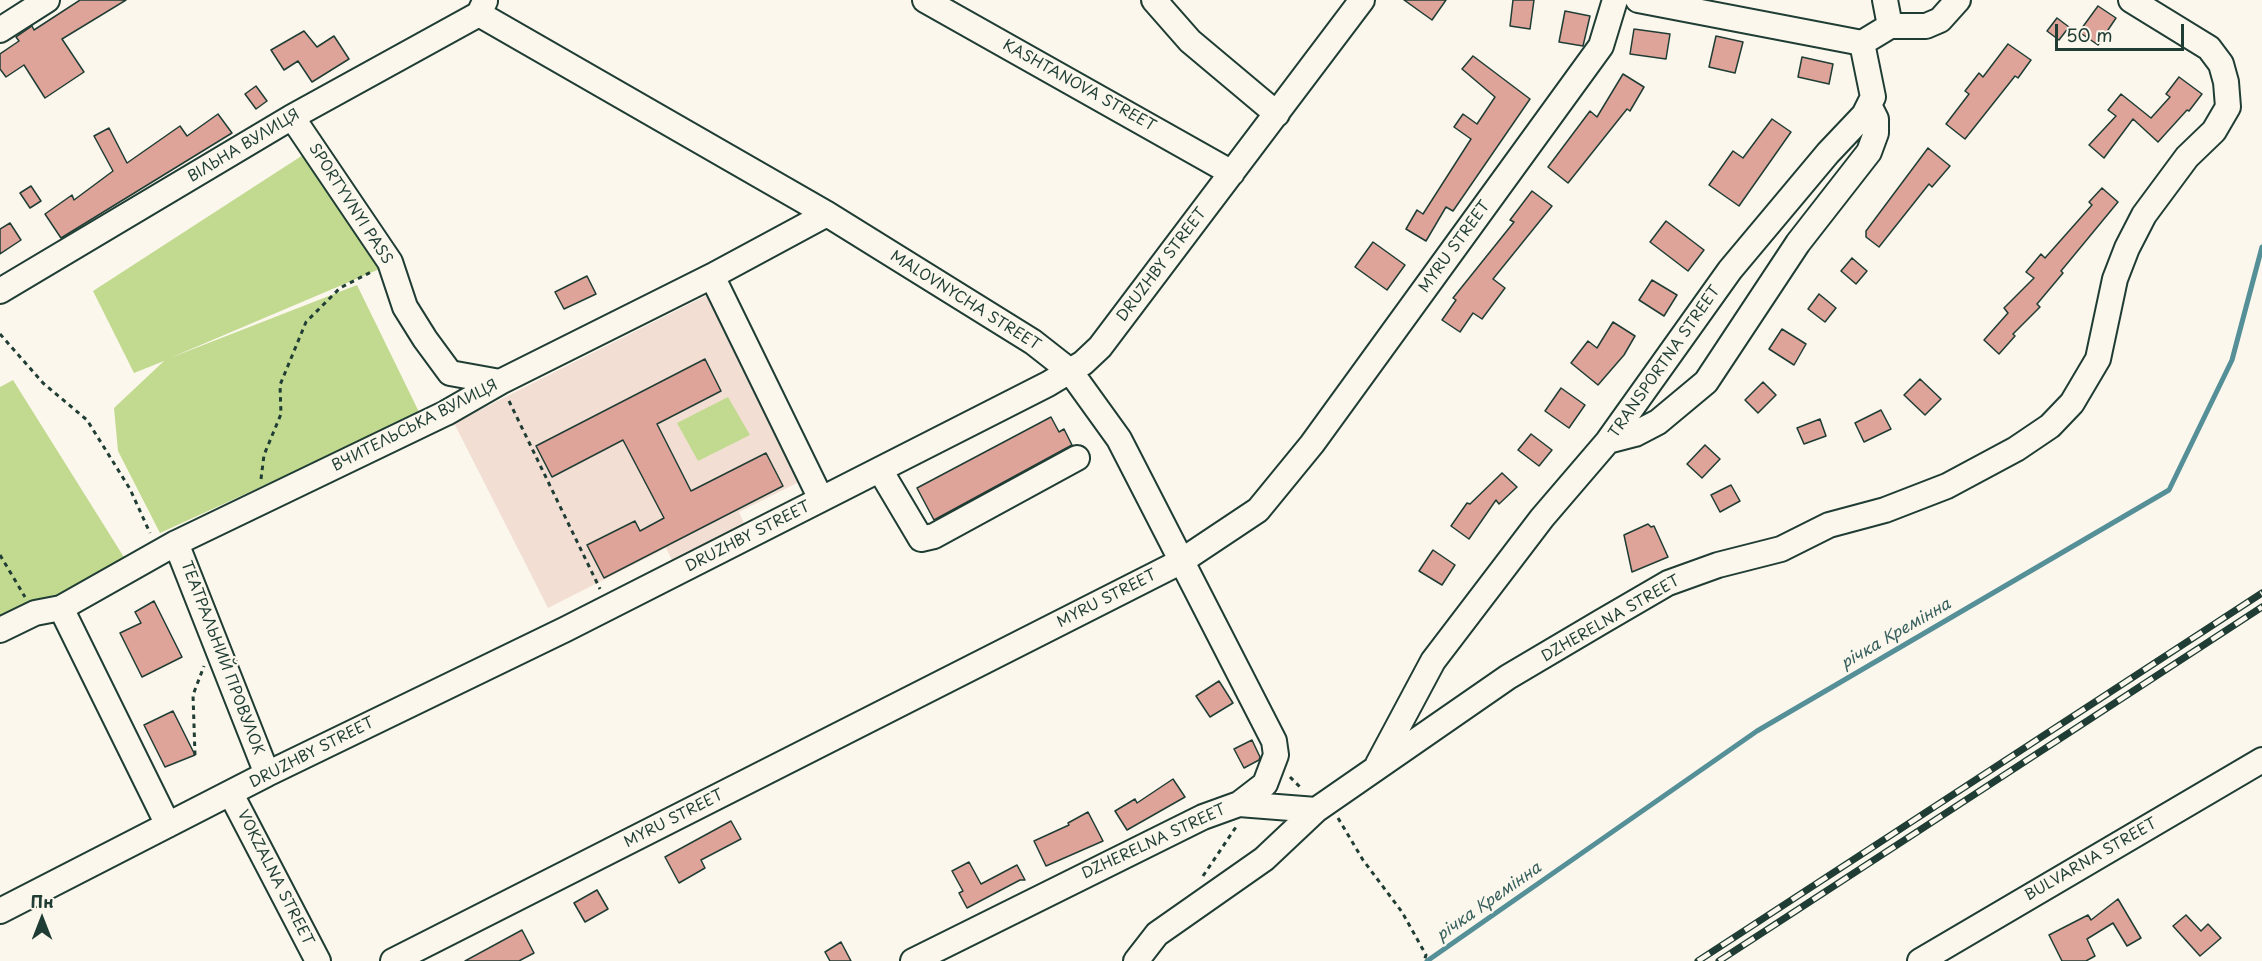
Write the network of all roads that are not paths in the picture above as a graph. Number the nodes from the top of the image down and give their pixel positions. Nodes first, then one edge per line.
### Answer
1 (47, 0) edge
2 (926, 0) edge
3 (1154, 0) edge
4 (1362, 0) edge
5 (1615, 0) edge
6 (1638, 0) edge
7 (1885, 0) edge
8 (1958, 0) edge
9 (2131, 0) edge
10 (482, 7) edge
11 (1890, 26) junction
12 (0, 30) edge
13 (1862, 43) junction
14 (1869, 105) junction
15 (1277, 114) junction
16 (292, 117) junction
17 (1232, 173) junction
18 (827, 214) junction
19 (712, 276) junction
20 (0, 291) edge
21 (1070, 371) junction
22 (500, 382) junction
23 (1608, 441) junction
24 (1077, 458) dead end
25 (880, 470) junction
26 (821, 500) junction
27 (176, 543) junction
28 (1180, 562) junction
29 (60, 608) junction
30 (0, 630) edge
31 (2262, 760) edge
32 (1374, 772) junction
33 (267, 774) junction
34 (231, 794) junction
35 (1239, 804) junction
36 (1322, 806) junction
37 (168, 825) junction
38 (0, 911) edge
39 (318, 961) edge
40 (393, 961) edge
41 (913, 961) edge
42 (1136, 961) edge
43 (1920, 961) edge

1 - 12 street
2 - 17 street, KASHTANOVA STREET
3 - 15 street
4 - 15 street, DRUZHBY STREET
5 - 28 street, MYRU STREET
6 - 13 street
7 - 11 street
8 - 11 street
9 - 32 street, DZHERELNA STREET
10 - 16 street, ВІЛЬНА ВУЛИЦЯ
10 - 18 street, MALOVNYCHA STREET
11 - 13 street
13 - 14 street
14 - 23 street, TRANSPORTNA STREET
14 - 23 street
15 - 17 street, DRUZHBY STREET
16 - 20 street, ВІЛЬНА ВУЛИЦЯ
16 - 22 street, SPORTYVNYI PASS
17 - 21 street, DRUZHBY STREET
18 - 19 street, ВЧИТЕЛЬСЬКА ВУЛИЦЯ
18 - 21 street, MALOVNYCHA STREET
19 - 22 street, ВЧИТЕЛЬСЬКА ВУЛИЦЯ
19 - 26 street
21 - 25 street, DRUZHBY STREET
21 - 28 street, MALOVNYCHA STREET
22 - 27 street, ВЧИТЕЛЬСЬКА ВУЛИЦЯ
23 - 32 street, TRANSPORTNA STREET
24 - 25 street
25 - 26 street, DRUZHBY STREET
26 - 33 street, DRUZHBY STREET
27 - 29 street, ВЧИТЕЛЬСЬКА ВУЛИЦЯ
27 - 33 street, ТЕАТРАЛЬНИЙ ПРОВУЛОК
28 - 35 street, MALOVNYCHA STREET
28 - 40 street, MYRU STREET
29 - 30 street, ВЧИТЕЛЬСЬКА ВУЛИЦЯ
29 - 37 street
31 - 43 street, BULVARNA STREET
32 - 36 street, DZHERELNA STREET
33 - 34 street, DRUZHBY STREET
34 - 37 street, DRUZHBY STREET
34 - 39 street, VOKZALNA STREET
35 - 36 street, DZHERELNA STREET
35 - 41 street, DZHERELNA STREET
36 - 42 street
37 - 38 street, DRUZHBY STREET

